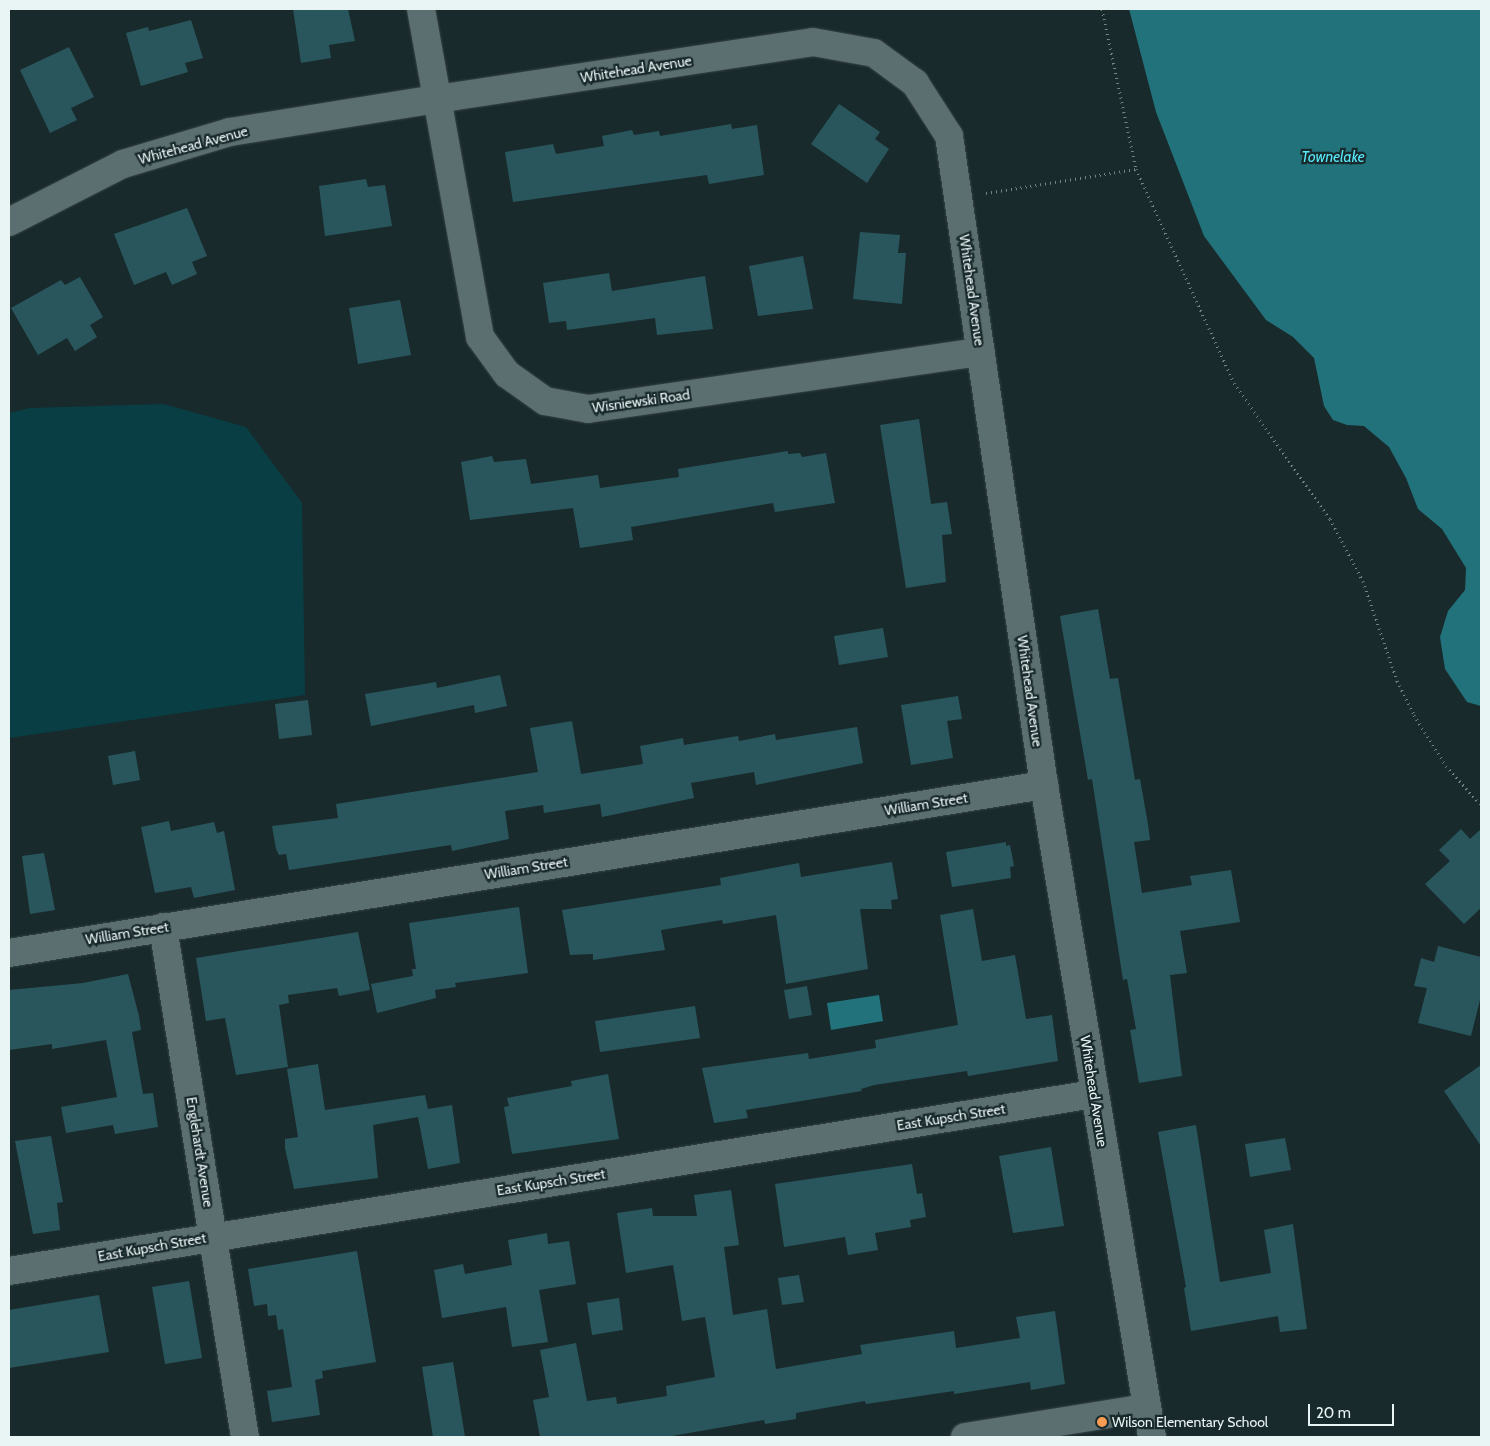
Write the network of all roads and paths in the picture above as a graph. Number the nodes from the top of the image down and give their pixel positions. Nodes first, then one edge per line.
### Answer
1 (421, 9) edge
2 (1102, 9) edge
3 (437, 99) junction
4 (1136, 169) junction
5 (959, 198) junction
6 (9, 222) edge
7 (981, 352) junction
8 (1044, 785) junction
9 (1481, 805) edge
10 (163, 927) junction
11 (9, 953) edge
12 (1094, 1094) junction
13 (214, 1237) junction
14 (9, 1272) edge
15 (1147, 1408) junction
16 (246, 1437) edge
17 (965, 1437) edge
18 (1152, 1437) edge

1 - 3 street, Wisniewski Road
2 - 4 path
3 - 5 street, Whitehead Avenue
3 - 6 street, Whitehead Avenue
3 - 7 street, Wisniewski Road
4 - 5 path
4 - 9 path
5 - 7 street, Whitehead Avenue
7 - 8 street, Whitehead Avenue
8 - 10 street, William Street
8 - 12 street, Whitehead Avenue
10 - 11 street, William Street
10 - 13 street, Englehardt Avenue
12 - 13 street, East Kupsch Street
12 - 15 street, Whitehead Avenue
13 - 14 street, East Kupsch Street
13 - 16 street, Englehardt Avenue
15 - 17 street
15 - 18 street, Whitehead Avenue

